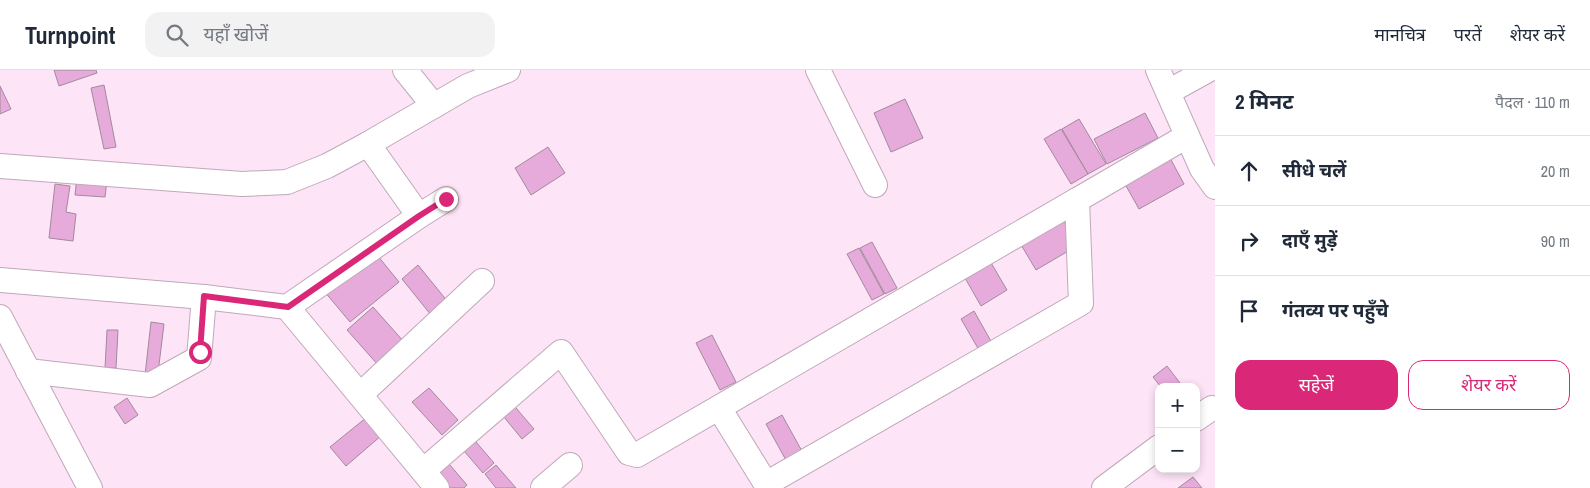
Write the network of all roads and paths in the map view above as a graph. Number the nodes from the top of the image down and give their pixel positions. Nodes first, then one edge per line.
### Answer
1 (406, 70) edge
2 (508, 70) edge
3 (818, 70) edge
4 (1158, 70) edge
5 (1208, 70) edge
6 (1168, 92) junction
7 (434, 106) junction
8 (1187, 136) junction
9 (368, 144) junction
10 (1208, 161) edge
11 (0, 166) edge
12 (875, 185) dead end
13 (1215, 187) edge
14 (446, 199) dead end
15 (1077, 200) junction
16 (419, 216) junction
17 (0, 280) edge
18 (482, 281) dead end
19 (204, 296) junction
20 (288, 307) junction
21 (0, 317) edge
22 (28, 371) junction
23 (360, 395) junction
24 (719, 408) junction
25 (1155, 450) edge
26 (570, 465) dead end
27 (430, 480) edge
28 (90, 488) edge
29 (543, 488) edge
30 (1104, 488) edge

1 - 7 street
2 - 7 street
3 - 12 street
4 - 6 street
5 - 6 street
6 - 8 street
7 - 9 street
8 - 10 street
8 - 15 street
9 - 11 street
9 - 16 street
10 - 13 street
14 - 16 street
15 - 24 street
15 - 24 street
16 - 20 street
17 - 19 street
18 - 23 street
19 - 20 street
19 - 22 street
20 - 23 street
21 - 22 street
22 - 28 street
23 - 27 street
24 - 27 street
25 - 30 street
26 - 29 street

